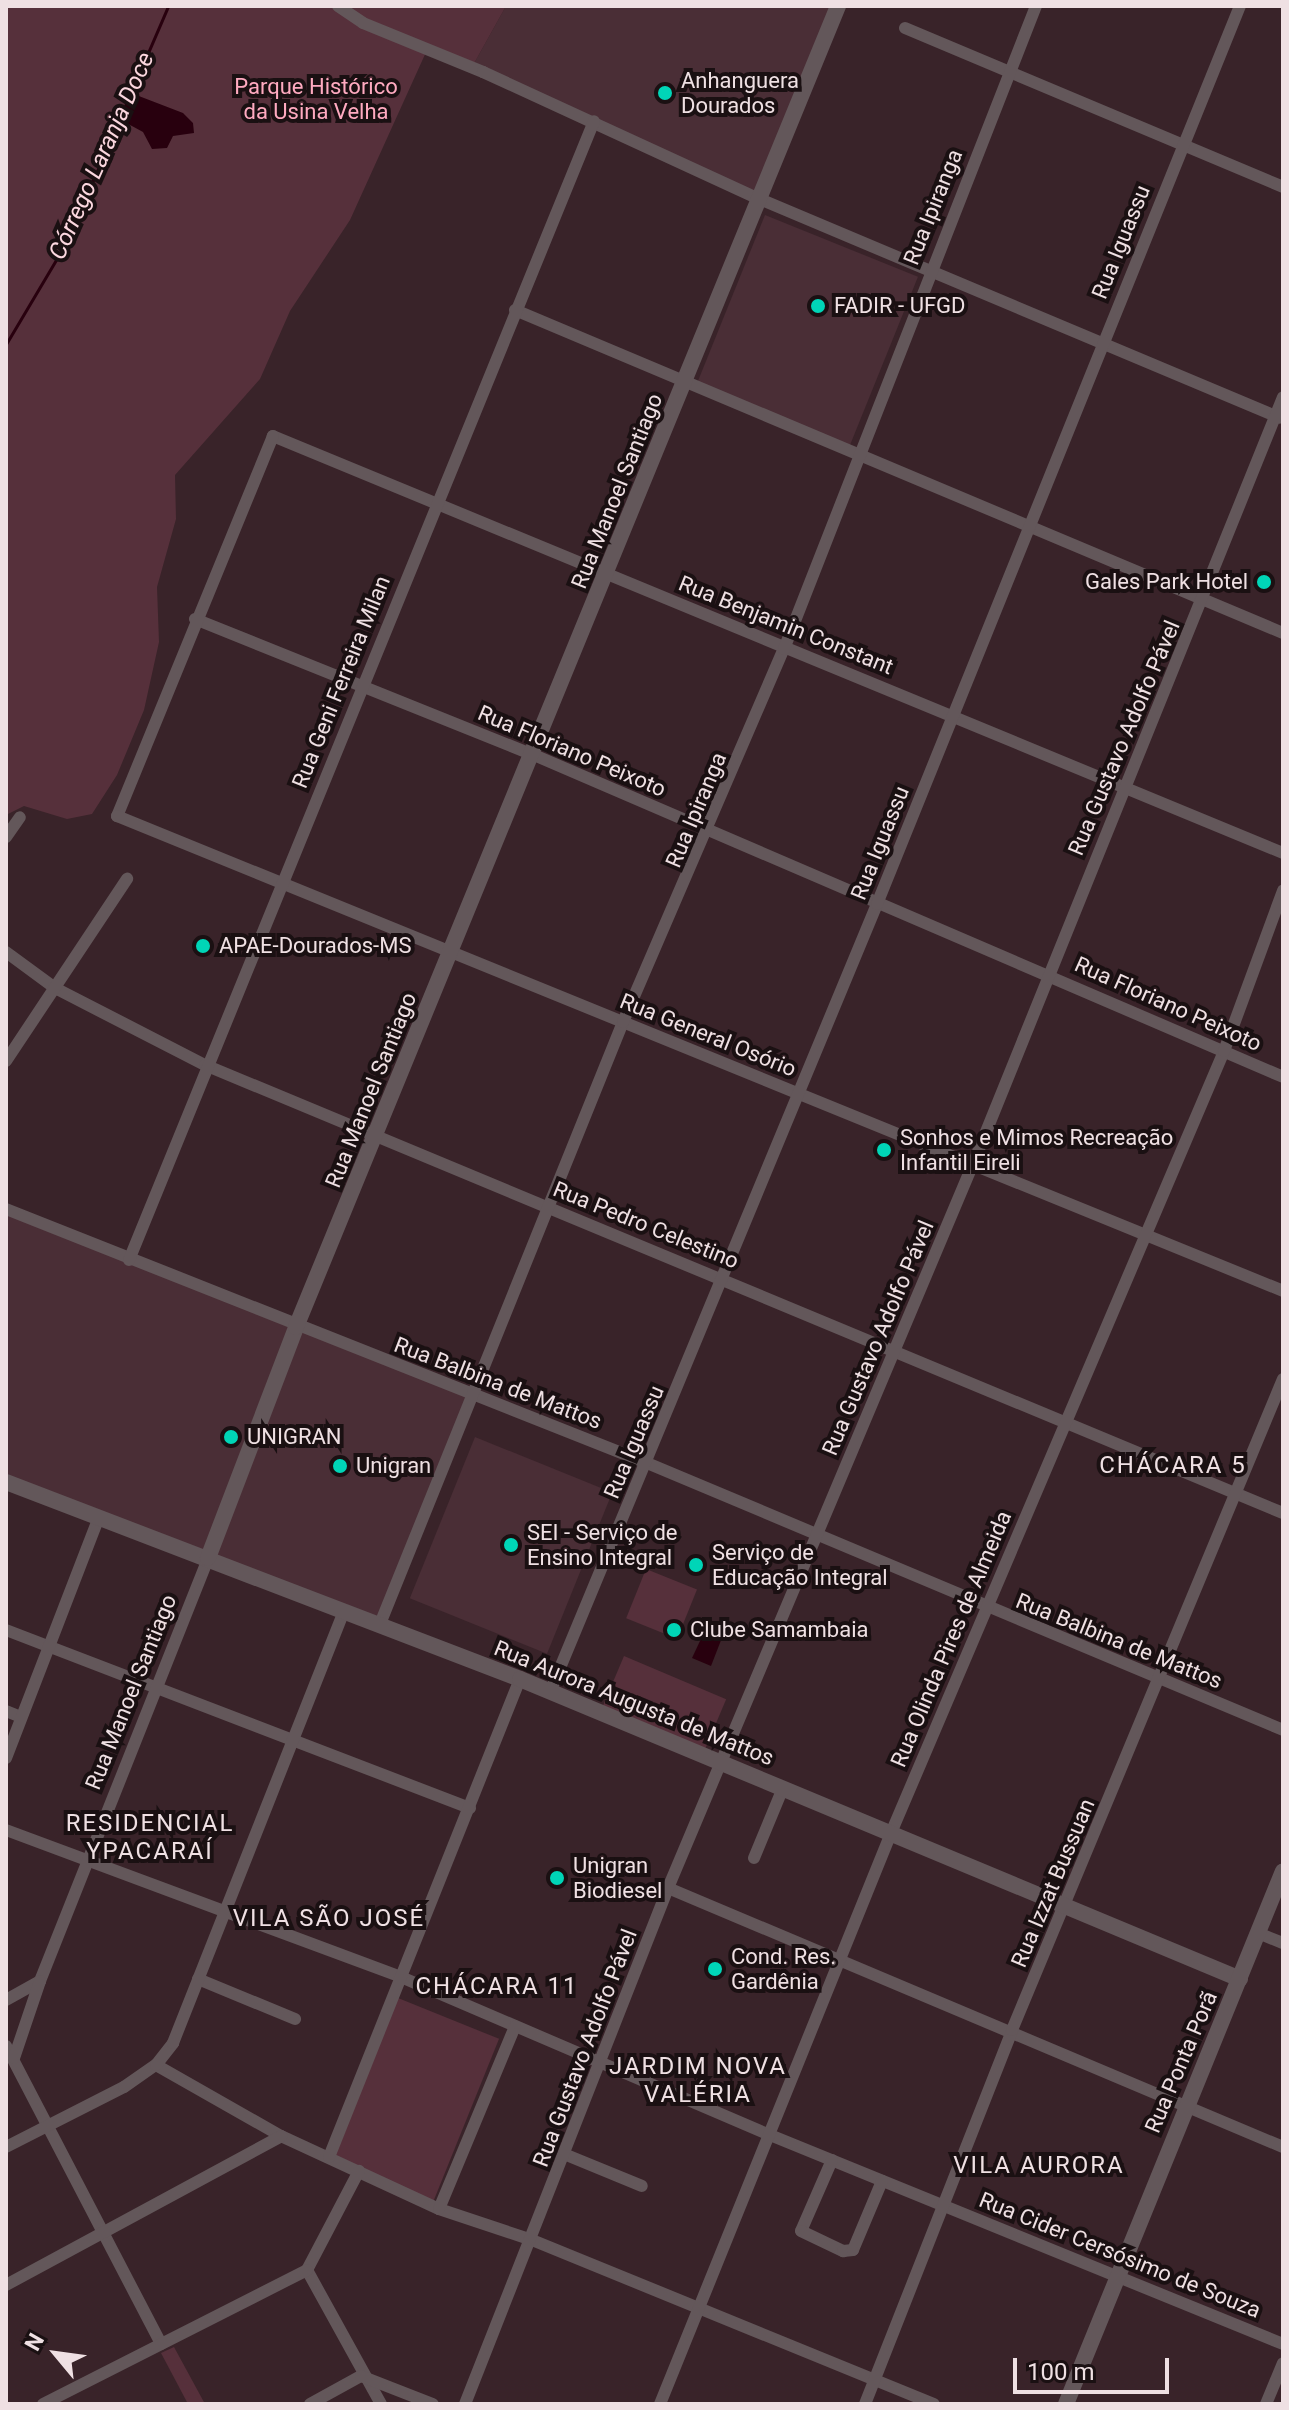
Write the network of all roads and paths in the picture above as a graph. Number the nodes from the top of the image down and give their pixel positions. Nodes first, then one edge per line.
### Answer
1 (338, 6) edge
2 (838, 6) edge
3 (1036, 6) edge
4 (1240, 6) edge
5 (905, 28) dead end
6 (1009, 73) junction
7 (594, 121) junction
8 (1181, 145) junction
9 (1283, 187) edge
10 (759, 199) junction
11 (930, 269) junction
12 (515, 310) junction
13 (1102, 343) junction
14 (684, 383) junction
15 (1283, 397) edge
16 (1279, 418) edge
17 (858, 458) junction
18 (434, 504) junction
19 (1031, 527) junction
20 (609, 573) junction
21 (1204, 602) junction
22 (195, 619) junction
23 (1283, 633) edge
24 (784, 649) junction
25 (361, 687) junction
26 (953, 713) junction
27 (534, 755) junction
28 (1123, 787) junction
29 (20, 817) dead end
30 (710, 830) junction
31 (6, 837) edge
32 (1283, 853) edge
33 (127, 879) dead end
34 (280, 882) junction
35 (1283, 891) edge
36 (877, 904) junction
37 (6, 952) edge
38 (451, 952) junction
39 (1048, 973) junction
40 (55, 988) junction
41 (623, 1022) junction
42 (1224, 1051) junction
43 (6, 1061) edge
44 (205, 1065) junction
45 (1283, 1077) edge
46 (800, 1094) junction
47 (377, 1138) junction
48 (973, 1164) junction
49 (549, 1207) junction
50 (6, 1209) edge
51 (1144, 1234) junction
52 (129, 1260) junction
53 (724, 1278) junction
54 (1283, 1291) edge
55 (296, 1327) junction
56 (896, 1350) junction
57 (1283, 1379) edge
58 (474, 1392) junction
59 (1065, 1420) junction
60 (647, 1463) junction
61 (6, 1482) edge
62 (1237, 1494) junction
63 (1283, 1513) edge
64 (98, 1519) junction
65 (814, 1537) junction
66 (208, 1558) junction
67 (985, 1608) junction
68 (344, 1611) junction
69 (380, 1624) junction
70 (6, 1630) edge
71 (49, 1646) junction
72 (520, 1679) junction
73 (1161, 1680) junction
74 (157, 1687) junction
75 (550, 1692) junction
76 (6, 1711) edge
77 (21, 1717) junction
78 (1283, 1730) edge
79 (290, 1740) junction
80 (6, 1758) edge
81 (721, 1765) junction
82 (783, 1788) junction
83 (470, 1808) junction
84 (6, 1830) edge
85 (891, 1833) junction
86 (754, 1858) dead end
87 (88, 1862) junction
88 (1283, 1871) edge
89 (668, 1888) junction
90 (1066, 1905) junction
91 (223, 1909) junction
92 (1258, 1933) junction
93 (1283, 1943) edge
94 (840, 1959) junction
95 (401, 1977) junction
96 (198, 1979) junction
97 (1240, 1979) junction
98 (40, 1981) junction
99 (6, 2000) edge
100 (295, 2019) dead end
101 (515, 2026) junction
102 (1012, 2030) junction
103 (10, 2052) edge
104 (601, 2064) junction
105 (156, 2065) junction
106 (1187, 2105) junction
107 (46, 2126) junction
108 (770, 2135) junction
109 (281, 2136) junction
110 (6, 2147) edge
111 (1283, 2147) edge
112 (564, 2154) junction
113 (329, 2157) junction
114 (832, 2160) junction
115 (359, 2171) junction
116 (882, 2181) junction
117 (642, 2186) dead end
118 (945, 2205) junction
119 (439, 2209) junction
120 (101, 2234) junction
121 (532, 2240) junction
122 (307, 2270) junction
123 (1116, 2275) junction
124 (6, 2285) edge
125 (699, 2310) junction
126 (161, 2344) junction
127 (1283, 2344) edge
128 (1283, 2363) edge
129 (361, 2376) junction
130 (876, 2380) junction
131 (43, 2404) edge
132 (310, 2404) edge
133 (381, 2404) edge
134 (433, 2404) edge
135 (465, 2404) edge
136 (660, 2404) edge
137 (865, 2404) edge
138 (934, 2404) edge
139 (1066, 2404) edge
140 (1266, 2404) edge

1 - 7 street
2 - 10 street, Rua Manoel Santiago
3 - 6 street, Rua Ipiranga
4 - 8 street, Rua Iguassu
5 - 6 street
6 - 8 street
6 - 11 street, Rua Ipiranga
7 - 10 street
7 - 12 street, Rua Geni Ferreira Milan
8 - 9 street
8 - 13 street, Rua Iguassu
10 - 11 street
10 - 14 street, Rua Manoel Santiago
11 - 13 street
11 - 17 street, Rua Ipiranga
12 - 14 street
12 - 18 street, Rua Geni Ferreira Milan
13 - 16 street
13 - 19 street, Rua Iguassu
14 - 17 street
14 - 20 street, Rua Manoel Santiago
15 - 16 street, Rua Gustavo Adolfo Pável
16 - 21 street, Rua Gustavo Adolfo Pável
17 - 19 street
17 - 24 street, Rua Ipiranga
18 - 20 street, Rua Benjamin Constant
18 - 22 street, Rua Benjamin Constant
18 - 25 street, Rua Geni Ferreira Milan
19 - 21 street
19 - 26 street, Rua Iguassu
20 - 24 street, Rua Benjamin Constant
20 - 27 street, Rua Manoel Santiago
21 - 23 street
21 - 28 street, Rua Gustavo Adolfo Pável
22 - 25 street, Rua Floriano Peixoto
22 - 34 street, Rua General Osório
24 - 26 street, Rua Benjamin Constant
24 - 30 street, Rua Ipiranga
25 - 27 street, Rua Floriano Peixoto
25 - 34 street, Rua Geni Ferreira Milan
26 - 28 street, Rua Benjamin Constant
26 - 36 street, Rua Iguassu
27 - 30 street, Rua Floriano Peixoto
27 - 38 street, Rua Manoel Santiago
28 - 32 street, Rua Benjamin Constant
28 - 39 street, Rua Gustavo Adolfo Pável
29 - 31 street
30 - 36 street, Rua Floriano Peixoto
30 - 41 street, Rua Ipiranga
33 - 40 street
34 - 38 street, Rua General Osório
34 - 44 street, Rua Geni Ferreira Milan
35 - 42 street, Rua Olinda Pires de Almeida
36 - 39 street, Rua Floriano Peixoto
36 - 46 street, Rua Iguassu
37 - 40 street, Rua Pedro Celestino
38 - 41 street, Rua General Osório
38 - 47 street, Rua Manoel Santiago
39 - 42 street, Rua Floriano Peixoto
39 - 48 street, Rua Gustavo Adolfo Pável
40 - 43 street
40 - 44 street, Rua Pedro Celestino
41 - 46 street, Rua General Osório
41 - 49 street, Rua Ipiranga
42 - 45 street, Rua Floriano Peixoto
42 - 51 street, Rua Olinda Pires de Almeida
44 - 47 street, Rua Pedro Celestino
44 - 52 street, Rua Geni Ferreira Milan
46 - 48 street, Rua General Osório
46 - 53 street, Rua Iguassu
47 - 49 street, Rua Pedro Celestino
47 - 55 street, Rua Manoel Santiago
48 - 51 street, Rua General Osório
48 - 56 street, Rua Gustavo Adolfo Pável
49 - 53 street, Rua Pedro Celestino
49 - 58 street, Rua Ipiranga
50 - 52 street, Rua Balbina de Mattos
51 - 54 street, Rua General Osório
51 - 59 street, Rua Olinda Pires de Almeida
52 - 55 street, Rua Balbina de Mattos
53 - 56 street, Rua Pedro Celestino
53 - 60 street, Rua Iguassu
55 - 58 street, Rua Balbina de Mattos
55 - 66 street, Rua Manoel Santiago
56 - 59 street, Rua Pedro Celestino
56 - 65 street, Rua Gustavo Adolfo Pável
57 - 62 street, Rua Izzat Bussuan
58 - 60 street, Rua Balbina de Mattos
58 - 69 street, Rua Ipiranga
59 - 62 street, Rua Pedro Celestino
59 - 67 street, Rua Olinda Pires de Almeida
60 - 65 street, Rua Balbina de Mattos
60 - 75 street, Rua Iguassu
61 - 64 street, Rua Aurora Augusta de Mattos
62 - 63 street, Rua Pedro Celestino
62 - 73 street, Rua Izzat Bussuan
64 - 66 street, Rua Aurora Augusta de Mattos
64 - 71 street
65 - 67 street, Rua Balbina de Mattos
65 - 81 street, Rua Gustavo Adolfo Pável
66 - 68 street, Rua Aurora Augusta de Mattos
66 - 74 street, Rua Manoel Santiago
67 - 73 street, Rua Balbina de Mattos
67 - 85 street, Rua Olinda Pires de Almeida
68 - 69 street, Rua Aurora Augusta de Mattos
68 - 79 street
69 - 72 street, Rua Aurora Augusta de Mattos
70 - 71 street
71 - 74 street
71 - 77 street
72 - 75 street, Rua Aurora Augusta de Mattos
72 - 83 street
73 - 78 street, Rua Balbina de Mattos
73 - 90 street, Rua Izzat Bussuan
74 - 79 street
74 - 87 street, Rua Manoel Santiago
75 - 81 street, Rua Aurora Augusta de Mattos
76 - 77 street
77 - 80 street
79 - 83 street
79 - 91 street
81 - 82 street, Rua Aurora Augusta de Mattos
81 - 89 street, Rua Gustavo Adolfo Pável
82 - 85 street, Rua Aurora Augusta de Mattos
82 - 86 street
83 - 95 street
84 - 87 street, Rua Cider Cersósimo de Souza
85 - 90 street, Rua Aurora Augusta de Mattos
85 - 94 street, Rua Olinda Pires de Almeida
87 - 91 street, Rua Cider Cersósimo de Souza
87 - 98 street, Rua Manoel Santiago
88 - 92 street, Rua Ponta Porã
89 - 94 street
89 - 104 street, Rua Gustavo Adolfo Pável
90 - 97 street, Rua Aurora Augusta de Mattos
90 - 102 street, Rua Izzat Bussuan
91 - 95 street, Rua Cider Cersósimo de Souza
91 - 96 street
92 - 93 street
92 - 97 street, Rua Ponta Porã
94 - 102 street
94 - 108 street, Rua Olinda Pires de Almeida
95 - 101 street, Rua Cider Cersósimo de Souza
95 - 113 street
96 - 100 street
96 - 105 street
97 - 106 street, Rua Ponta Porã
98 - 99 street
98 - 103 street, Rua Manoel Santiago
101 - 104 street, Rua Cider Cersósimo de Souza
101 - 119 street
102 - 106 street
102 - 118 street, Rua Izzat Bussuan
103 - 107 street
104 - 108 street, Rua Cider Cersósimo de Souza
104 - 112 street, Rua Gustavo Adolfo Pável
105 - 107 street
105 - 109 street
106 - 111 street
106 - 123 street, Rua Ponta Porã
107 - 110 street
107 - 120 street
108 - 114 street, Rua Cider Cersósimo de Souza
108 - 125 street, Rua Olinda Pires de Almeida
109 - 113 street
109 - 120 street
112 - 117 street
112 - 121 street, Rua Gustavo Adolfo Pável
113 - 115 street
114 - 116 street, Rua Cider Cersósimo de Souza
114 - 116 street
115 - 119 street
115 - 122 street
116 - 118 street, Rua Cider Cersósimo de Souza
118 - 123 street, Rua Cider Cersósimo de Souza
118 - 130 street, Rua Izzat Bussuan
119 - 121 street
120 - 124 street
120 - 126 street
121 - 125 street
121 - 135 street, Rua Gustavo Adolfo Pável
122 - 126 street
122 - 129 street
123 - 127 street, Rua Cider Cersósimo de Souza
123 - 139 street, Rua Ponta Porã
125 - 130 street
125 - 136 street, Rua Olinda Pires de Almeida
126 - 131 street
128 - 140 street
129 - 132 street
129 - 133 street
129 - 134 street
130 - 137 street, Rua Izzat Bussuan
130 - 138 street

